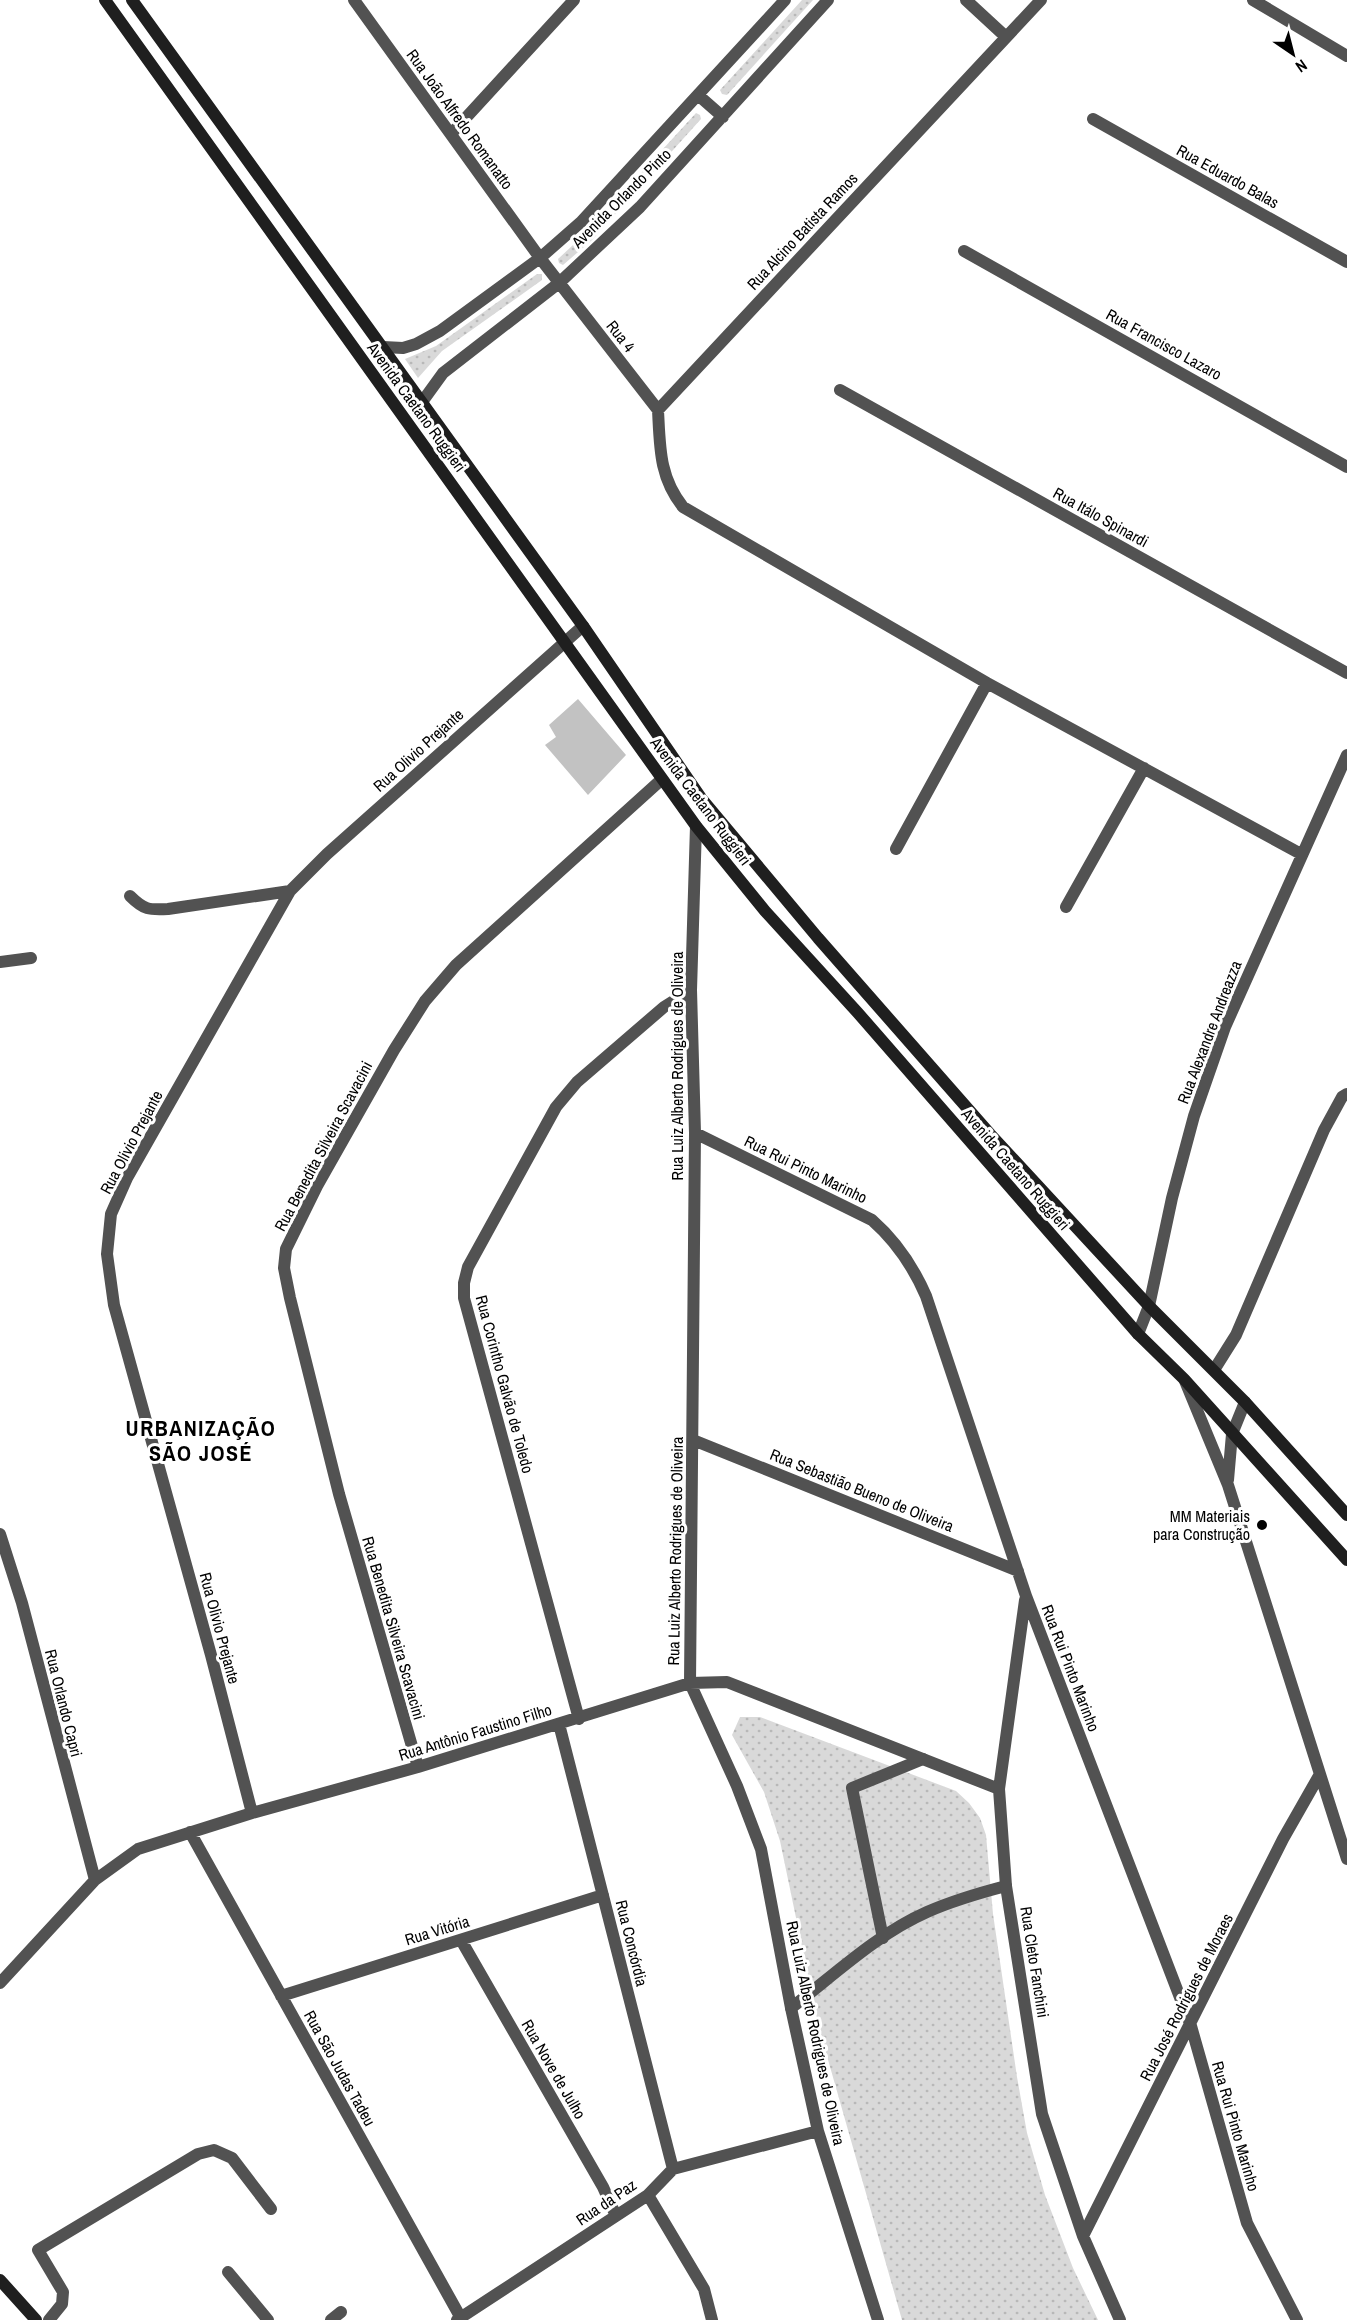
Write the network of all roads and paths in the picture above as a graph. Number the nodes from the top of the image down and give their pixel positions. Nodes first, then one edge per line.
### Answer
1 (105, 0) edge
2 (132, 0) edge
3 (574, 0) edge
4 (785, 0) edge
5 (828, 0) edge
6 (966, 0) edge
7 (1041, 0) edge
8 (1253, 0) edge
9 (360, 3) edge
10 (1006, 37) junction
11 (1347, 57) edge
12 (698, 95) junction
13 (723, 117) junction
14 (1093, 119) dead end
15 (451, 134) junction
16 (964, 251) dead end
17 (540, 258) junction
18 (1347, 262) edge
19 (559, 283) junction
20 (383, 347) junction
21 (840, 390) dead end
22 (422, 402) junction
23 (658, 410) junction
24 (1347, 467) edge
25 (583, 626) junction
26 (565, 641) junction
27 (1347, 673) edge
28 (987, 683) junction
29 (1347, 754) edge
30 (1144, 768) junction
31 (661, 780) junction
32 (696, 826) junction
33 (896, 849) dead end
34 (1301, 854) junction
35 (290, 891) junction
36 (130, 896) dead end
37 (1066, 907) dead end
38 (31, 958) dead end
39 (0, 962) edge
40 (691, 990) junction
41 (1347, 1094) edge
42 (695, 1133) junction
43 (1149, 1306) junction
44 (1137, 1334) junction
45 (1214, 1370) junction
46 (1184, 1379) junction
47 (1245, 1402) junction
48 (1232, 1434) junction
49 (693, 1440) junction
50 (1228, 1485) junction
51 (1347, 1515) edge
52 (0, 1534) edge
53 (1347, 1560) edge
54 (1018, 1571) junction
55 (1026, 1596) junction
56 (690, 1683) junction
57 (579, 1719) junction
58 (560, 1724) junction
59 (923, 1759) junction
60 (418, 1767) junction
61 (1320, 1774) junction
62 (999, 1789) junction
63 (252, 1813) junction
64 (190, 1832) junction
65 (1347, 1859) edge
66 (95, 1880) junction
67 (1006, 1886) junction
68 (603, 1895) junction
69 (883, 1938) junction
70 (461, 1940) junction
71 (0, 1983) edge
72 (281, 1996) junction
73 (791, 2008) junction
74 (1191, 2026) junction
75 (818, 2131) junction
76 (673, 2169) junction
77 (648, 2195) junction
78 (271, 2209) dead end
79 (616, 2216) junction
80 (1083, 2236) junction
81 (228, 2272) dead end
82 (0, 2280) edge
83 (341, 2312) dead end
84 (460, 2319) edge
85 (36, 2320) edge
86 (49, 2320) edge
87 (268, 2320) edge
88 (331, 2320) edge
89 (712, 2320) edge
90 (878, 2320) edge
91 (1120, 2320) edge
92 (1297, 2320) edge

1 - 26 main road, Avenida Caetano Ruggieri
2 - 20 main road, Avenida Caetano Ruggieri
3 - 15 street
4 - 12 street, Avenida Orlando Pinto
5 - 13 street, Avenida Orlando Pinto
6 - 10 street
7 - 10 street, Rua Alcino Batista Ramos
8 - 11 street
9 - 15 street, Rua João Alfredo Romanatto
10 - 23 street, Rua Alcino Batista Ramos
12 - 13 street
12 - 17 street, Avenida Orlando Pinto
13 - 19 street, Avenida Orlando Pinto
14 - 18 street, Rua Eduardo Balas
15 - 17 street, Rua João Alfredo Romanatto
16 - 24 street, Rua Francisco Lazaro
17 - 19 street, Rua João Alfredo Romanatto
17 - 20 street, Avenida Orlando Pinto
19 - 22 street, Avenida Orlando Pinto
19 - 23 street, Rua 4
20 - 22 main road, Avenida Caetano Ruggieri
21 - 27 street, Rua Itálo Spinardi
22 - 25 main road, Avenida Caetano Ruggieri
23 - 28 street
25 - 26 street, Rua Olivio Prejante
25 - 43 main road, Avenida Caetano Ruggieri
26 - 31 main road, Avenida Caetano Ruggieri
26 - 35 street, Rua Olivio Prejante
28 - 30 street
28 - 33 street
29 - 34 street, Rua Alexandre Andreazza
30 - 34 street
30 - 37 street
31 - 32 main road, Avenida Caetano Ruggieri
31 - 60 street, Rua Benedita Silveira Scavacini
32 - 40 street, Rua Luiz Alberto Rodrigues de Oliveira
32 - 44 main road, Avenida Caetano Ruggieri
34 - 43 street, Rua Alexandre Andreazza
35 - 36 street
35 - 63 street, Rua Olivio Prejante
38 - 39 street
40 - 42 street, Rua Luiz Alberto Rodrigues de Oliveira
40 - 57 street, Rua Corintho Galvão de Toledo
41 - 45 street
42 - 49 street, Rua Luiz Alberto Rodrigues de Oliveira
42 - 54 street, Rua Rui Pinto Marinho
43 - 44 street, Rua Alexandre Andreazza
43 - 45 main road, Avenida Caetano Ruggieri
44 - 46 main road, Avenida Caetano Ruggieri
45 - 47 main road, Avenida Caetano Ruggieri
46 - 48 main road, Avenida Caetano Ruggieri
46 - 50 street
47 - 48 street
47 - 51 main road, Avenida Caetano Ruggieri
48 - 50 street
48 - 53 main road, Avenida Caetano Ruggieri
49 - 54 street, Rua Sebastião Bueno de Oliveira
49 - 56 street, Rua Luiz Alberto Rodrigues de Oliveira
50 - 61 street
52 - 66 street, Rua Orlando Capri
54 - 55 street, Rua Rui Pinto Marinho
55 - 62 street, Rua Cleto Fanchini
55 - 74 street, Rua Rui Pinto Marinho
56 - 57 street, Rua Antônio Faustino Filho
56 - 59 street, Rua Antônio Faustino Filho
56 - 73 street, Rua Luiz Alberto Rodrigues de Oliveira
57 - 58 street, Rua Antônio Faustino Filho
58 - 60 street, Rua Antônio Faustino Filho
58 - 68 street, Rua Concórdia
59 - 62 street, Rua Antônio Faustino Filho
59 - 69 street
60 - 63 street, Rua Antônio Faustino Filho
61 - 65 street
61 - 74 street, Rua José Rodrigues de Moraes
62 - 67 street, Rua Cleto Fanchini
63 - 64 street, Rua Antônio Faustino Filho
64 - 66 street, Rua Antônio Faustino Filho
64 - 72 street, Rua São Judas Tadeu
66 - 71 street, Rua Antônio Faustino Filho
67 - 69 street
67 - 80 street, Rua Cleto Fanchini
68 - 70 street, Rua Vitória
68 - 76 street, Rua Concórdia
69 - 73 street
70 - 72 street, Rua Vitória
70 - 79 street, Rua Nove de Julho
72 - 84 street, Rua São Judas Tadeu
73 - 75 street, Rua Luiz Alberto Rodrigues de Oliveira
74 - 80 street, Rua José Rodrigues de Moraes
74 - 92 street, Rua Rui Pinto Marinho
75 - 76 street
75 - 90 street, Rua Luiz Alberto Rodrigues de Oliveira
76 - 77 street, Rua da Paz
77 - 79 street, Rua da Paz
77 - 89 street
78 - 86 street
79 - 84 street, Rua da Paz
80 - 91 street, Rua Cleto Fanchini
81 - 87 street
82 - 85 main road
83 - 88 street

